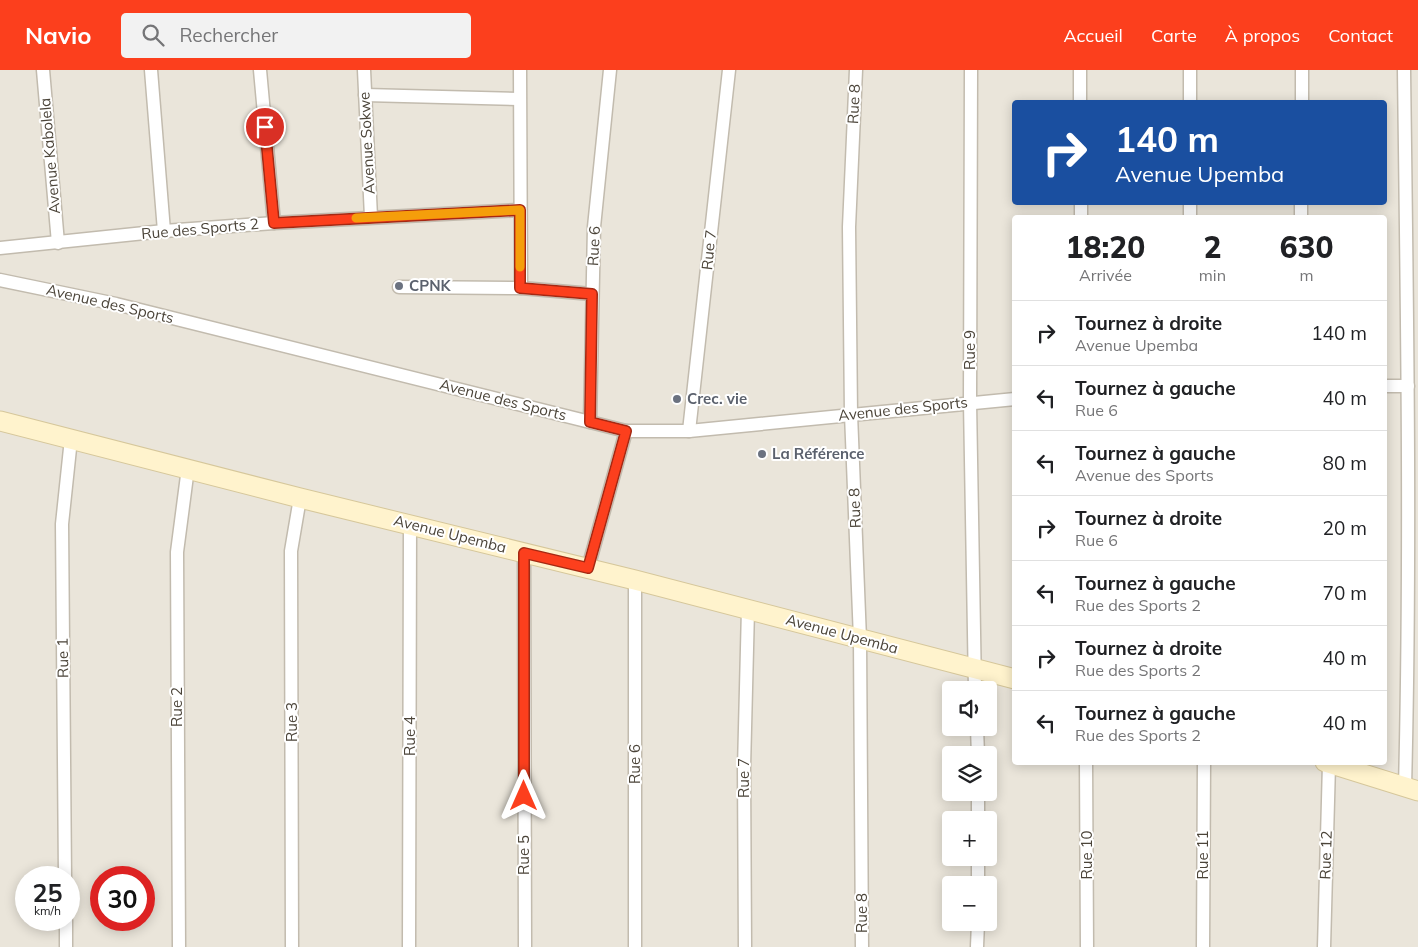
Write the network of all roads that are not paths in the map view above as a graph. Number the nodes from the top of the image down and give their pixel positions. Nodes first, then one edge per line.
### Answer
1 (43, 70) edge
2 (151, 70) edge
3 (260, 70) edge
4 (364, 70) edge
5 (520, 70) edge
6 (610, 70) edge
7 (729, 70) edge
8 (856, 70) edge
9 (971, 70) edge
10 (1080, 70) edge
11 (1190, 70) edge
12 (1302, 70) edge
13 (1404, 70) edge
14 (365, 95) junction
15 (519, 99) junction
16 (1080, 100) edge
17 (1190, 100) edge
18 (1302, 100) edge
19 (520, 210) junction
20 (371, 217) junction
21 (274, 223) junction
22 (164, 231) junction
23 (58, 243) junction
24 (0, 248) edge
25 (0, 280) edge
26 (400, 287) dead end
27 (520, 288) junction
28 (592, 294) junction
29 (1387, 386) edge
30 (1408, 386) junction
31 (1012, 399) edge
32 (970, 402) junction
33 (851, 414) junction
34 (0, 421) edge
35 (590, 422) junction
36 (690, 430) junction
37 (626, 431) junction
38 (72, 439) junction
39 (188, 468) junction
40 (300, 498) junction
41 (410, 524) junction
42 (524, 553) junction
43 (588, 568) junction
44 (635, 580) junction
45 (748, 609) junction
46 (860, 639) junction
47 (974, 669) junction
48 (1012, 678) edge
49 (975, 681) edge
50 (1086, 765) edge
51 (1204, 765) edge
52 (1327, 765) edge
53 (1333, 765) edge
54 (1411, 789) edge
55 (65, 866) edge
56 (66, 931) edge
57 (978, 931) edge
58 (66, 947) edge
59 (179, 947) edge
60 (292, 947) edge
61 (409, 947) edge
62 (525, 947) edge
63 (635, 947) edge
64 (745, 947) edge
65 (862, 947) edge
66 (977, 947) edge
67 (1087, 947) edge
68 (1203, 947) edge
69 (1324, 947) edge

1 - 23 street, Avenue Kabolela
2 - 22 street
3 - 21 street
4 - 14 street, Avenue Sokwe
5 - 15 street
6 - 28 street, Rue 6
7 - 36 street, Rue 7
8 - 33 street, Rue 8
9 - 32 street, Rue 9
10 - 16 street
11 - 17 street
12 - 18 street
13 - 30 street
14 - 15 street
14 - 20 street, Avenue Sokwe
15 - 19 street
19 - 20 street, Rue des Sports 2
19 - 27 street
20 - 21 street, Rue des Sports 2
21 - 22 street, Rue des Sports 2
22 - 23 street, Rue des Sports 2
23 - 24 street, Rue des Sports 2
25 - 35 street, Avenue des Sports
26 - 27 street
27 - 28 street
28 - 35 street, Rue 6
29 - 30 street
30 - 54 street
31 - 32 street, Avenue des Sports
32 - 33 street, Avenue des Sports
32 - 47 street, Rue 9
33 - 36 street, Avenue des Sports
33 - 46 street, Rue 8
34 - 38 street, Avenue Upemba
35 - 37 street, Avenue des Sports
36 - 37 street, Avenue des Sports
37 - 43 street
38 - 39 street, Avenue Upemba
38 - 55 street, Rue 1
39 - 40 street, Avenue Upemba
39 - 59 street, Rue 2
40 - 41 street, Avenue Upemba
40 - 60 street, Rue 3
41 - 42 street, Avenue Upemba
41 - 61 street, Rue 4
42 - 43 street, Avenue Upemba
42 - 62 street, Rue 5
43 - 44 street, Avenue Upemba
44 - 45 street, Avenue Upemba
44 - 63 street, Rue 6
45 - 46 street, Avenue Upemba
45 - 64 street, Rue 7
46 - 47 street, Avenue Upemba
46 - 65 street, Rue 8
47 - 48 street, Avenue Upemba
47 - 49 street, Rue 9
50 - 67 street, Rue 10
51 - 68 street, Rue 11
52 - 69 street, Rue 12
53 - 54 street
56 - 58 street
57 - 66 street

